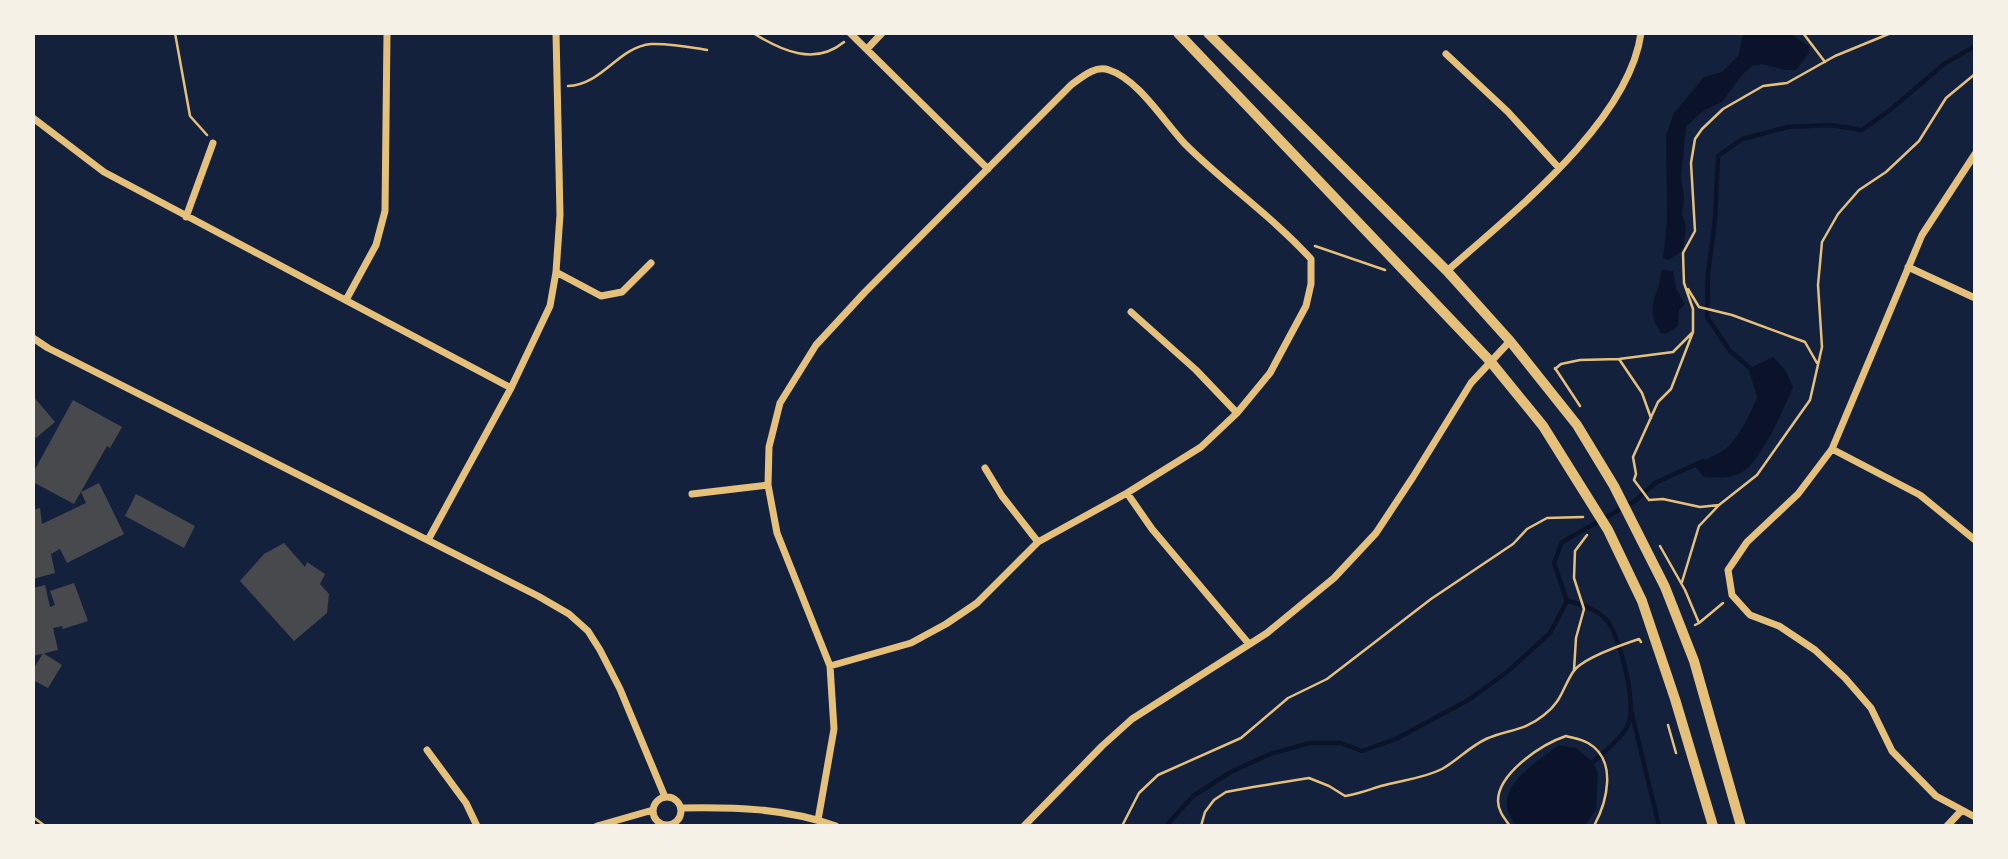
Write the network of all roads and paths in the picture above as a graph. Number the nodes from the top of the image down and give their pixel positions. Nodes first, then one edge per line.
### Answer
1 (175, 33) edge
2 (387, 33) edge
3 (556, 33) edge
4 (753, 33) edge
5 (882, 33) edge
6 (1178, 33) edge
7 (1208, 33) edge
8 (1641, 33) edge
9 (1803, 33) edge
10 (1891, 33) edge
11 (851, 34) edge
12 (867, 49) junction
13 (707, 50) dead end
14 (1446, 54) dead end
15 (1825, 62) junction
16 (1975, 74) edge
17 (558, 86) junction
18 (33, 118) edge
19 (214, 143) joint
20 (1975, 154) edge
21 (1559, 168) junction
22 (988, 169) junction
23 (186, 217) junction
24 (1292, 238) junction
25 (651, 263) dead end
26 (1908, 267) junction
27 (1388, 271) dead end
28 (1447, 271) junction
29 (556, 272) junction
30 (1684, 283) junction
31 (1975, 298) edge
32 (346, 300) junction
33 (1131, 312) dead end
34 (1693, 332) junction
35 (33, 338) edge
36 (1510, 341) junction
37 (1619, 359) junction
38 (1490, 361) junction
39 (1817, 364) junction
40 (1542, 381) junction
41 (511, 388) junction
42 (1237, 412) junction
43 (1651, 418) junction
44 (1832, 449) junction
45 (985, 468) dead end
46 (768, 485) junction
47 (1127, 493) junction
48 (692, 494) dead end
49 (1718, 505) junction
50 (1583, 517) dead end
51 (1587, 535) dead end
52 (428, 540) junction
53 (1975, 540) edge
54 (1038, 542) junction
55 (1681, 584) dead end
56 (1732, 595) junction
57 (1699, 623) dead end
58 (1639, 639) dead end
59 (1249, 645) junction
60 (830, 666) junction
61 (1574, 670) junction
62 (427, 750) dead end
63 (665, 797) junction
64 (681, 808) junction
65 (653, 810) junction
66 (1961, 811) junction
67 (33, 817) edge
68 (1975, 817) edge
69 (818, 820) junction
70 (45, 826) edge
71 (477, 826) edge
72 (597, 826) edge
73 (836, 826) edge
74 (1024, 826) edge
75 (1122, 826) edge
76 (1201, 826) edge
77 (1510, 826) edge
78 (1594, 826) edge
79 (1713, 826) edge
80 (1741, 826) edge
81 (1947, 826) edge

1 - 19 path
2 - 32 street
3 - 17 street
4 - 11 path
5 - 12 street
6 - 38 main road
7 - 28 main road
8 - 21 street
9 - 15 path
10 - 15 path
11 - 12 street
12 - 22 street
13 - 17 path
14 - 21 street
15 - 30 path
16 - 39 path
17 - 29 street
18 - 23 street
19 - 23 street
20 - 26 street
21 - 28 street
22 - 24 street
22 - 46 street
23 - 32 street
24 - 27 path
24 - 42 street
25 - 29 street
26 - 31 street
26 - 44 street
28 - 36 main road
29 - 41 street
30 - 34 path
30 - 39 path
32 - 41 street
33 - 42 street
34 - 37 path
34 - 43 path
35 - 52 street
36 - 38 street
36 - 40 main road
37 - 40 path
37 - 43 path
38 - 59 street
38 - 79 main road
39 - 49 path
40 - 80 main road
41 - 52 street
42 - 47 street
43 - 49 path
44 - 53 street
44 - 56 street
45 - 54 street
46 - 48 street
46 - 60 street
47 - 54 street
47 - 59 street
49 - 55 path
50 - 75 path
51 - 61 path
52 - 63 street
54 - 60 street
56 - 57 path
56 - 66 street
58 - 61 path
59 - 74 street
60 - 69 street
61 - 76 path
62 - 71 street
63 - 64 street
63 - 65 street
64 - 65 street
64 - 69 street
65 - 72 street
66 - 68 street
66 - 81 street
67 - 70 path
69 - 73 street
77 - 78 path

